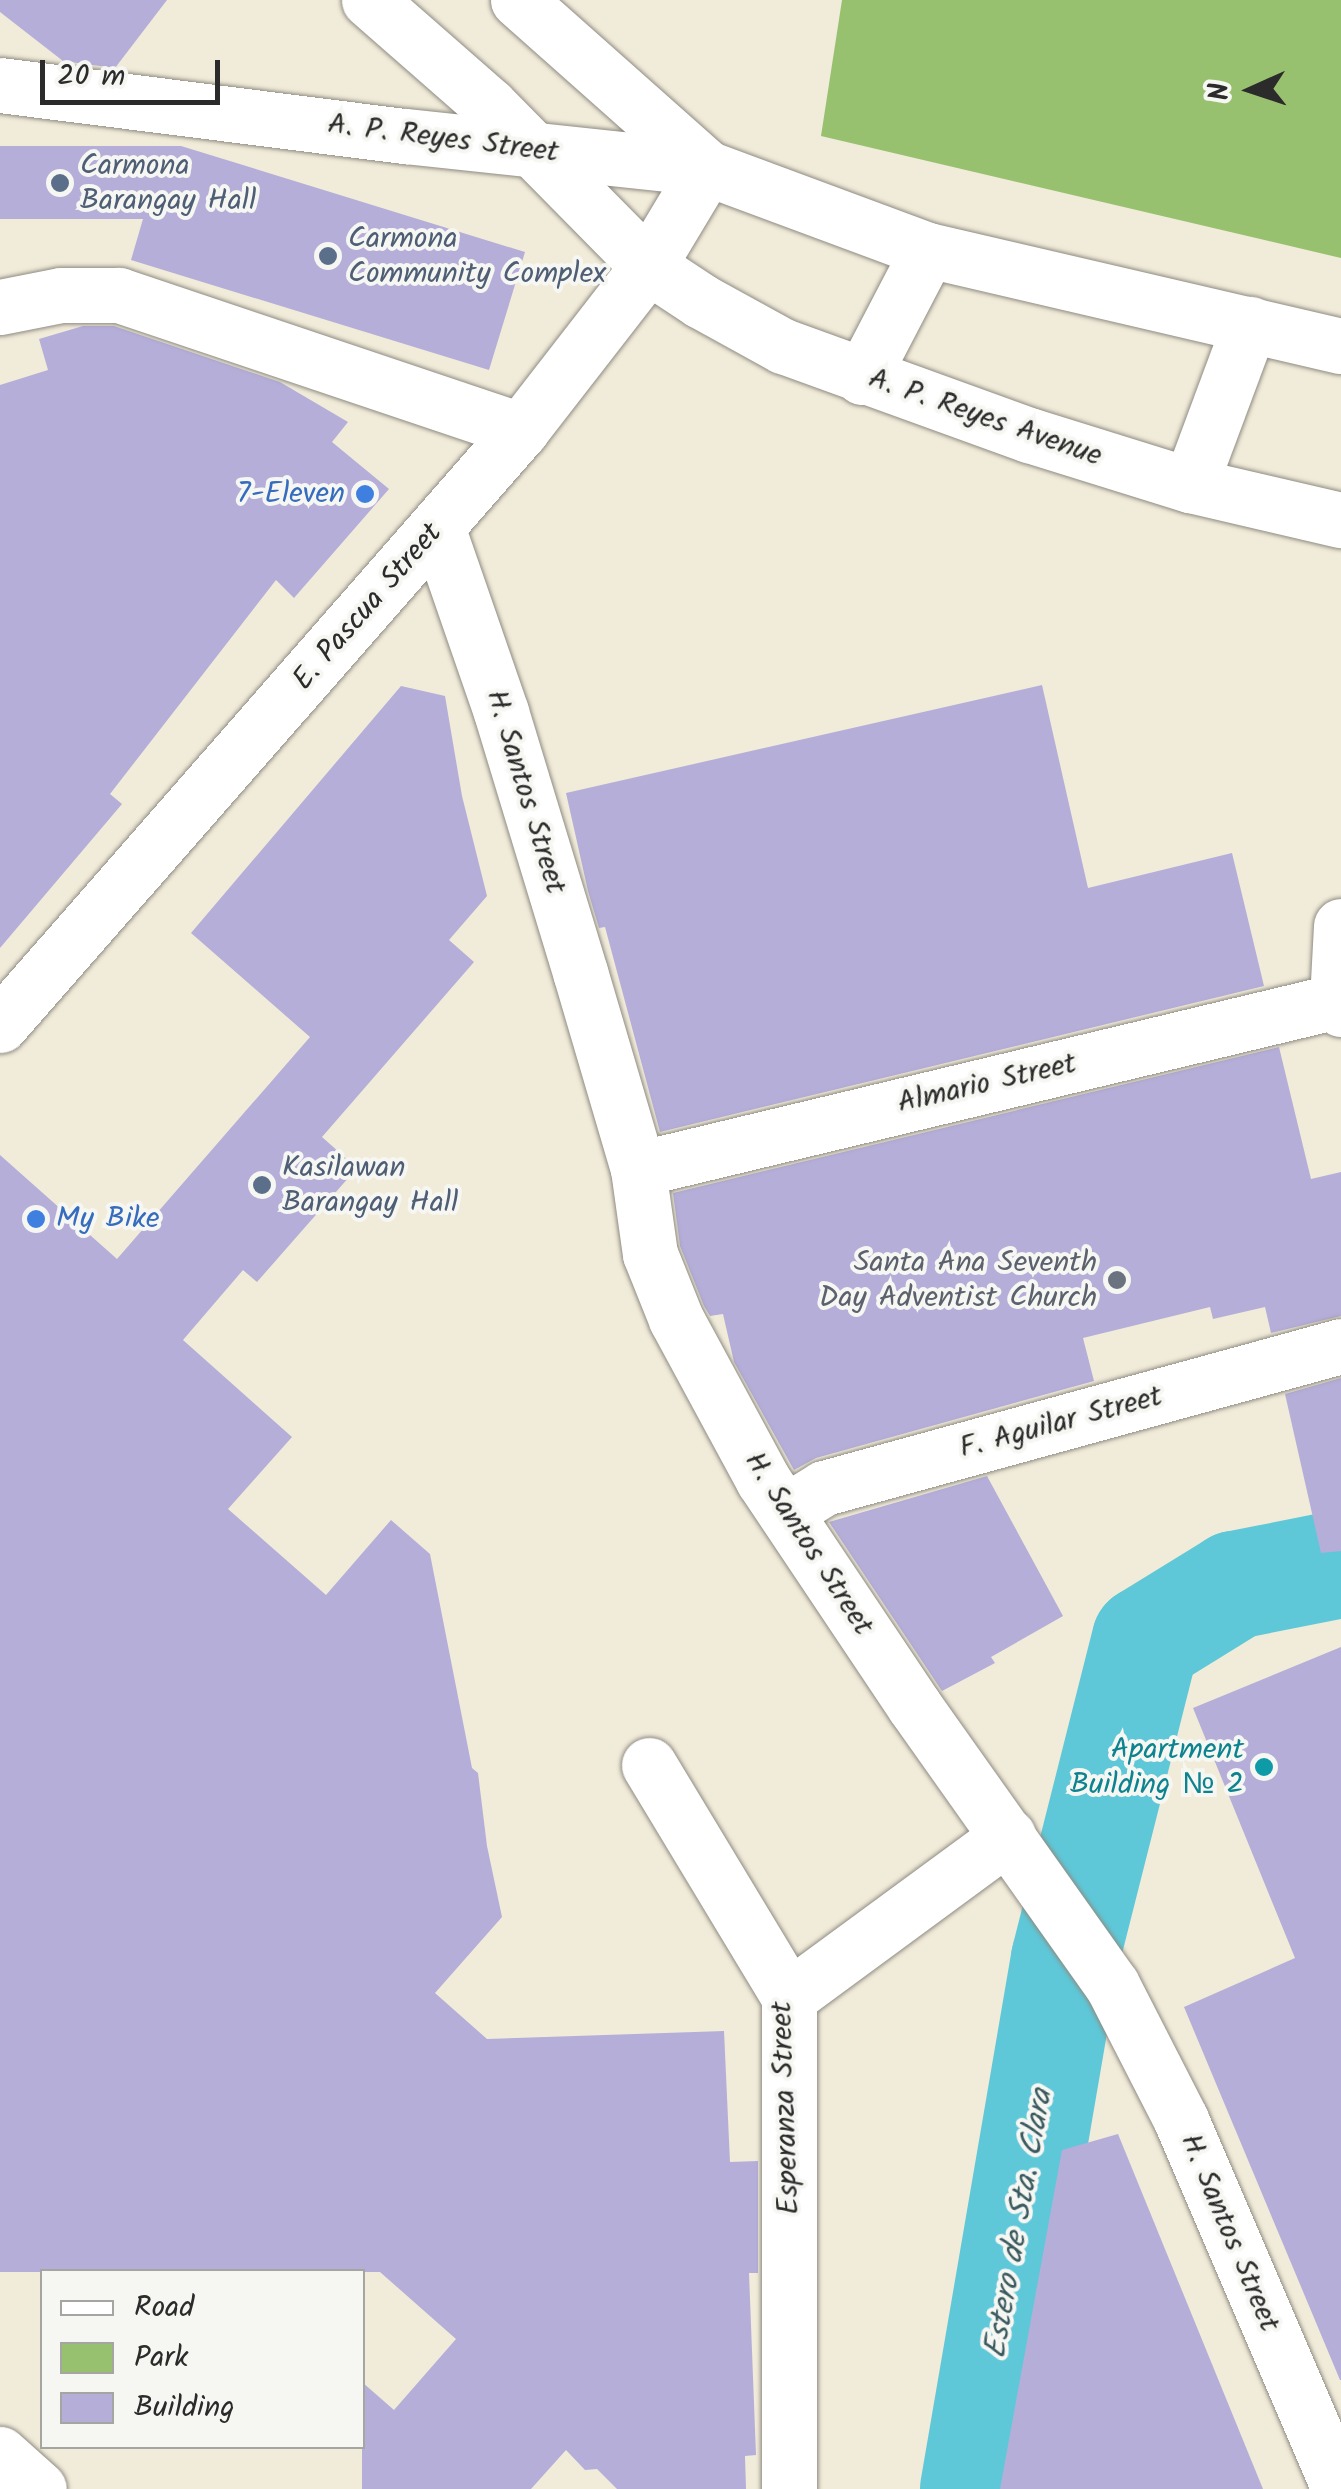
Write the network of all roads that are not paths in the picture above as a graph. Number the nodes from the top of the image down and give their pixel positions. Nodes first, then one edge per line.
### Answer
1 (369, 0) edge
2 (518, 0) edge
3 (6, 81) edge
4 (535, 151) junction
5 (707, 168) junction
6 (928, 250) junction
7 (648, 266) junction
8 (0, 307) edge
9 (1250, 324) junction
10 (1341, 346) edge
11 (862, 378) junction
12 (507, 446) junction
13 (1190, 485) junction
14 (1341, 520) edge
15 (438, 528) junction
16 (1341, 926) edge
17 (1339, 1005) edge
18 (0, 1025) edge
19 (638, 1170) junction
20 (1341, 1346) edge
21 (786, 1512) junction
22 (648, 1765) dead end
23 (1008, 1836) junction
24 (789, 1997) junction
25 (0, 2454) edge
26 (39, 2489) edge
27 (790, 2489) edge
28 (1339, 2489) edge

1 - 4 street, A. P. Reyes Avenue
2 - 5 street
3 - 4 street, A. P. Reyes Street
4 - 5 street, A. P. Reyes Street
4 - 7 street, A. P. Reyes Avenue
5 - 6 street
5 - 7 street, E. Pascua Street
6 - 9 street
6 - 11 street
7 - 11 street, A. P. Reyes Avenue
7 - 12 street, E. Pascua Street
8 - 12 street
9 - 10 street
9 - 13 street
11 - 13 street, A. P. Reyes Avenue
12 - 15 street, E. Pascua Street
13 - 14 street, A. P. Reyes Avenue
15 - 18 street, E. Pascua Street
15 - 19 street, H. Santos Street
16 - 17 street
17 - 19 street, Almario Street
19 - 21 street, H. Santos Street
20 - 21 street, F. Aguilar Street
21 - 23 street, H. Santos Street
22 - 24 street, Esperanza Street
23 - 24 street
23 - 28 street, H. Santos Street
24 - 27 street, Esperanza Street
25 - 26 street

